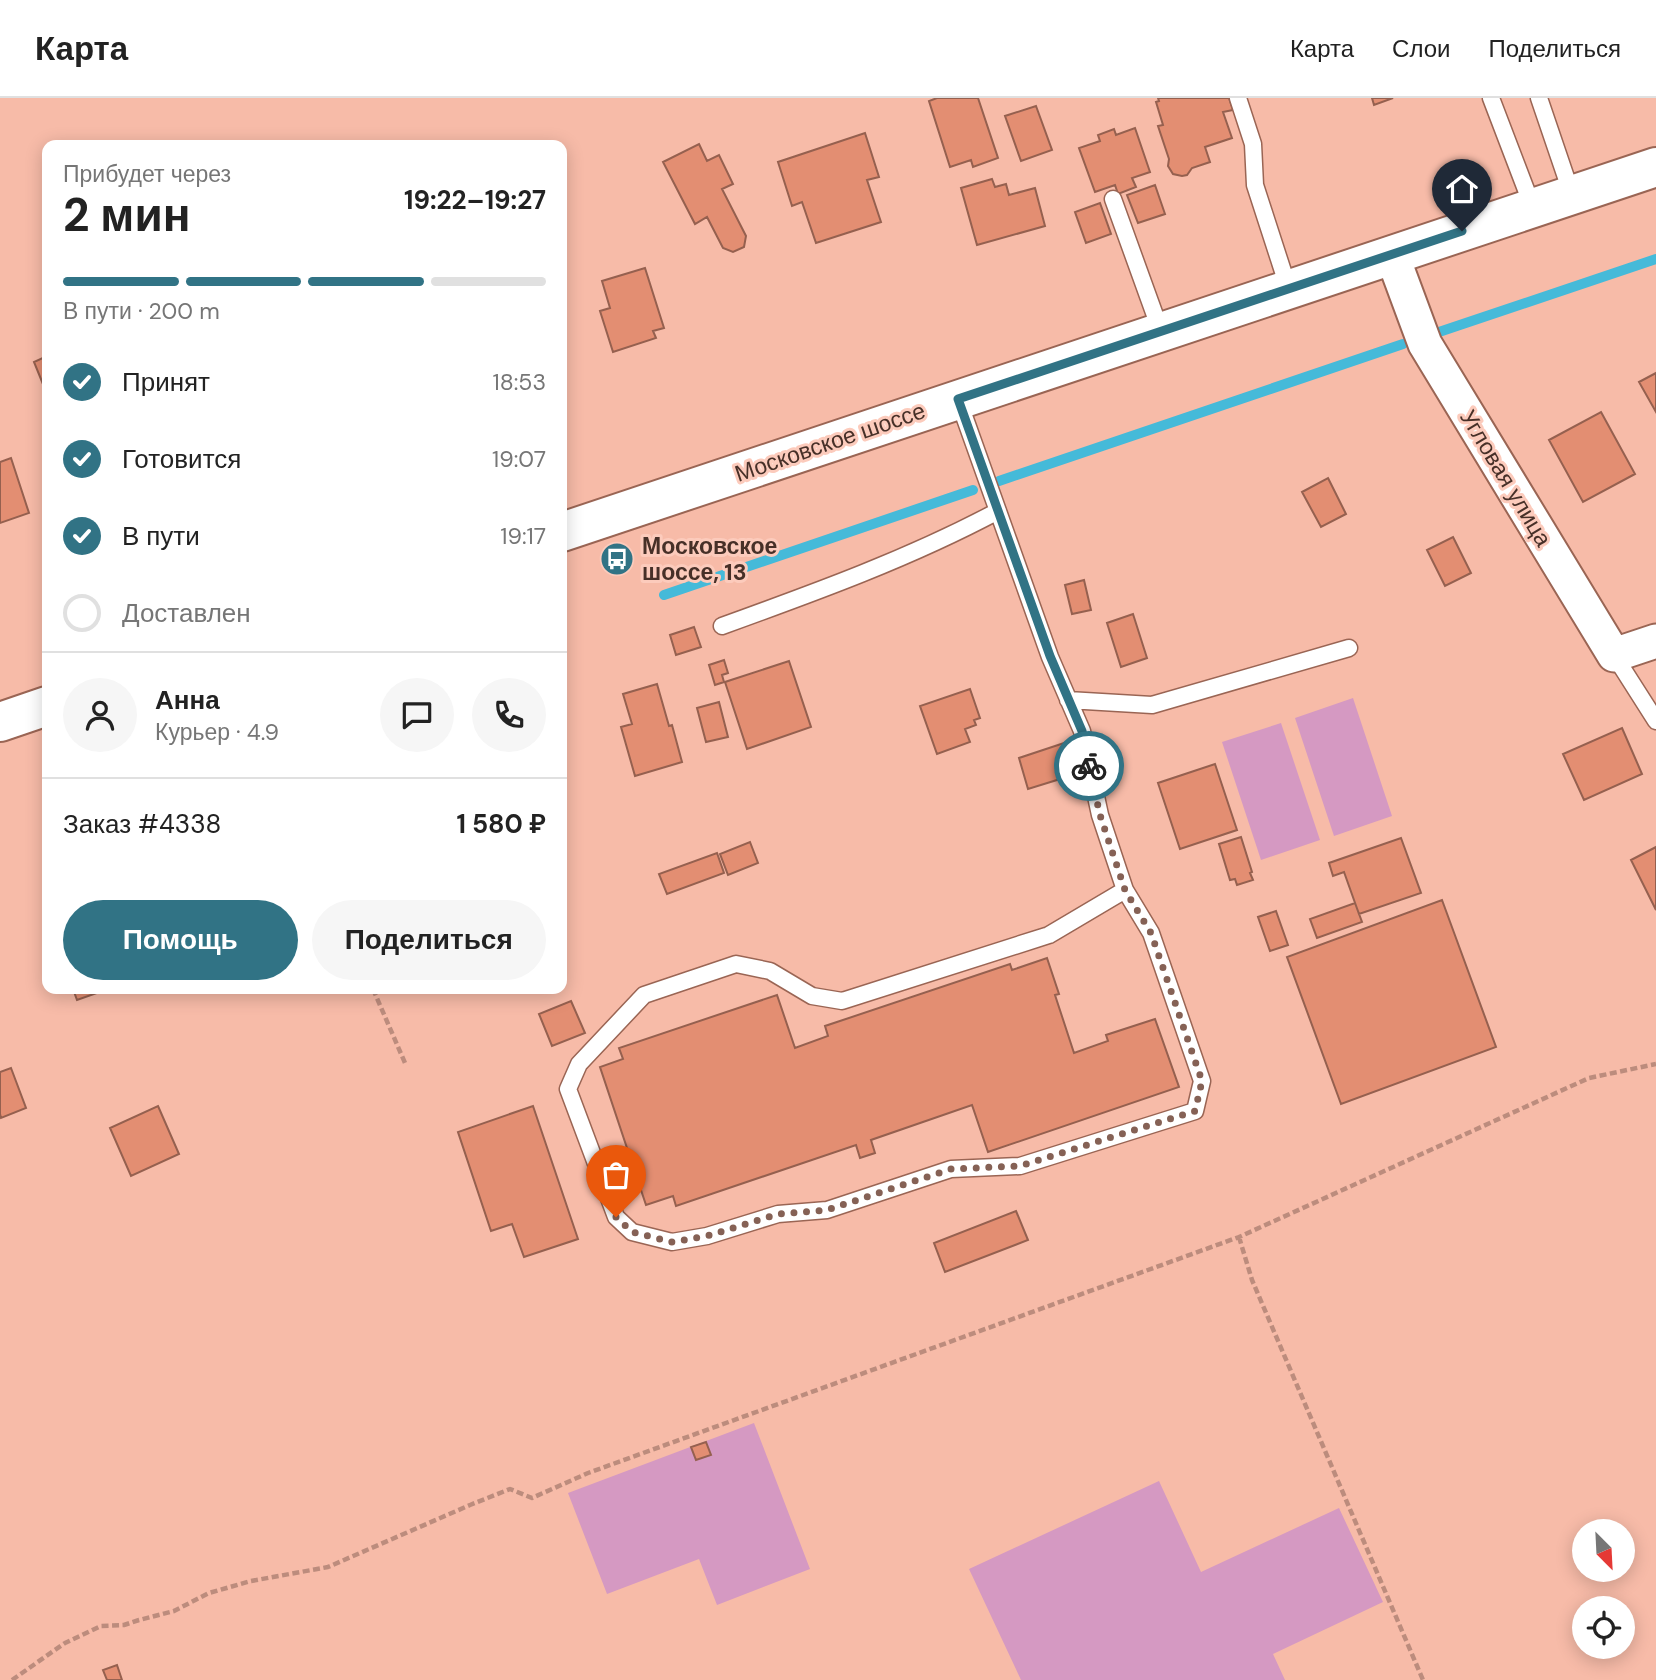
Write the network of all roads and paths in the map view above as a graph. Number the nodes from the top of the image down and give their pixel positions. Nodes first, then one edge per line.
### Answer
1 (1238, 98) edge
2 (1491, 98) edge
3 (1539, 98) edge
4 (1656, 167) edge
5 (1572, 195) junction
6 (1113, 199) dead end
7 (1533, 208) junction
8 (1392, 255) junction
9 (1289, 289) junction
10 (1160, 332) junction
11 (958, 399) junction
12 (998, 511) junction
13 (567, 530) edge
14 (722, 626) dead end
15 (1656, 641) edge
16 (1349, 648) dead end
17 (1614, 655) junction
18 (1069, 699) junction
19 (42, 708) edge
20 (1656, 721) edge
21 (0, 722) edge
22 (1125, 890) junction
23 (375, 994) edge
24 (405, 1063) dead end
25 (1656, 1063) edge
26 (1239, 1237) junction
27 (12, 1680) edge
28 (1423, 1680) edge

1 - 9 lane
2 - 7 lane
3 - 5 lane
4 - 5 main road, Московское шоссе
5 - 7 main road, Московское шоссе
6 - 10 lane
7 - 8 main road, Московское шоссе
8 - 9 main road, Московское шоссе
8 - 17 street, Угловая улица
9 - 10 main road, Московское шоссе
10 - 11 main road, Московское шоссе
11 - 12 lane
11 - 13 main road, Московское шоссе
12 - 14 lane
12 - 18 lane
15 - 17 street
16 - 18 lane
17 - 20 lane
18 - 22 lane
19 - 21 main road
22 - 22 lane
23 - 24 path
25 - 26 path
26 - 27 path
26 - 28 path

